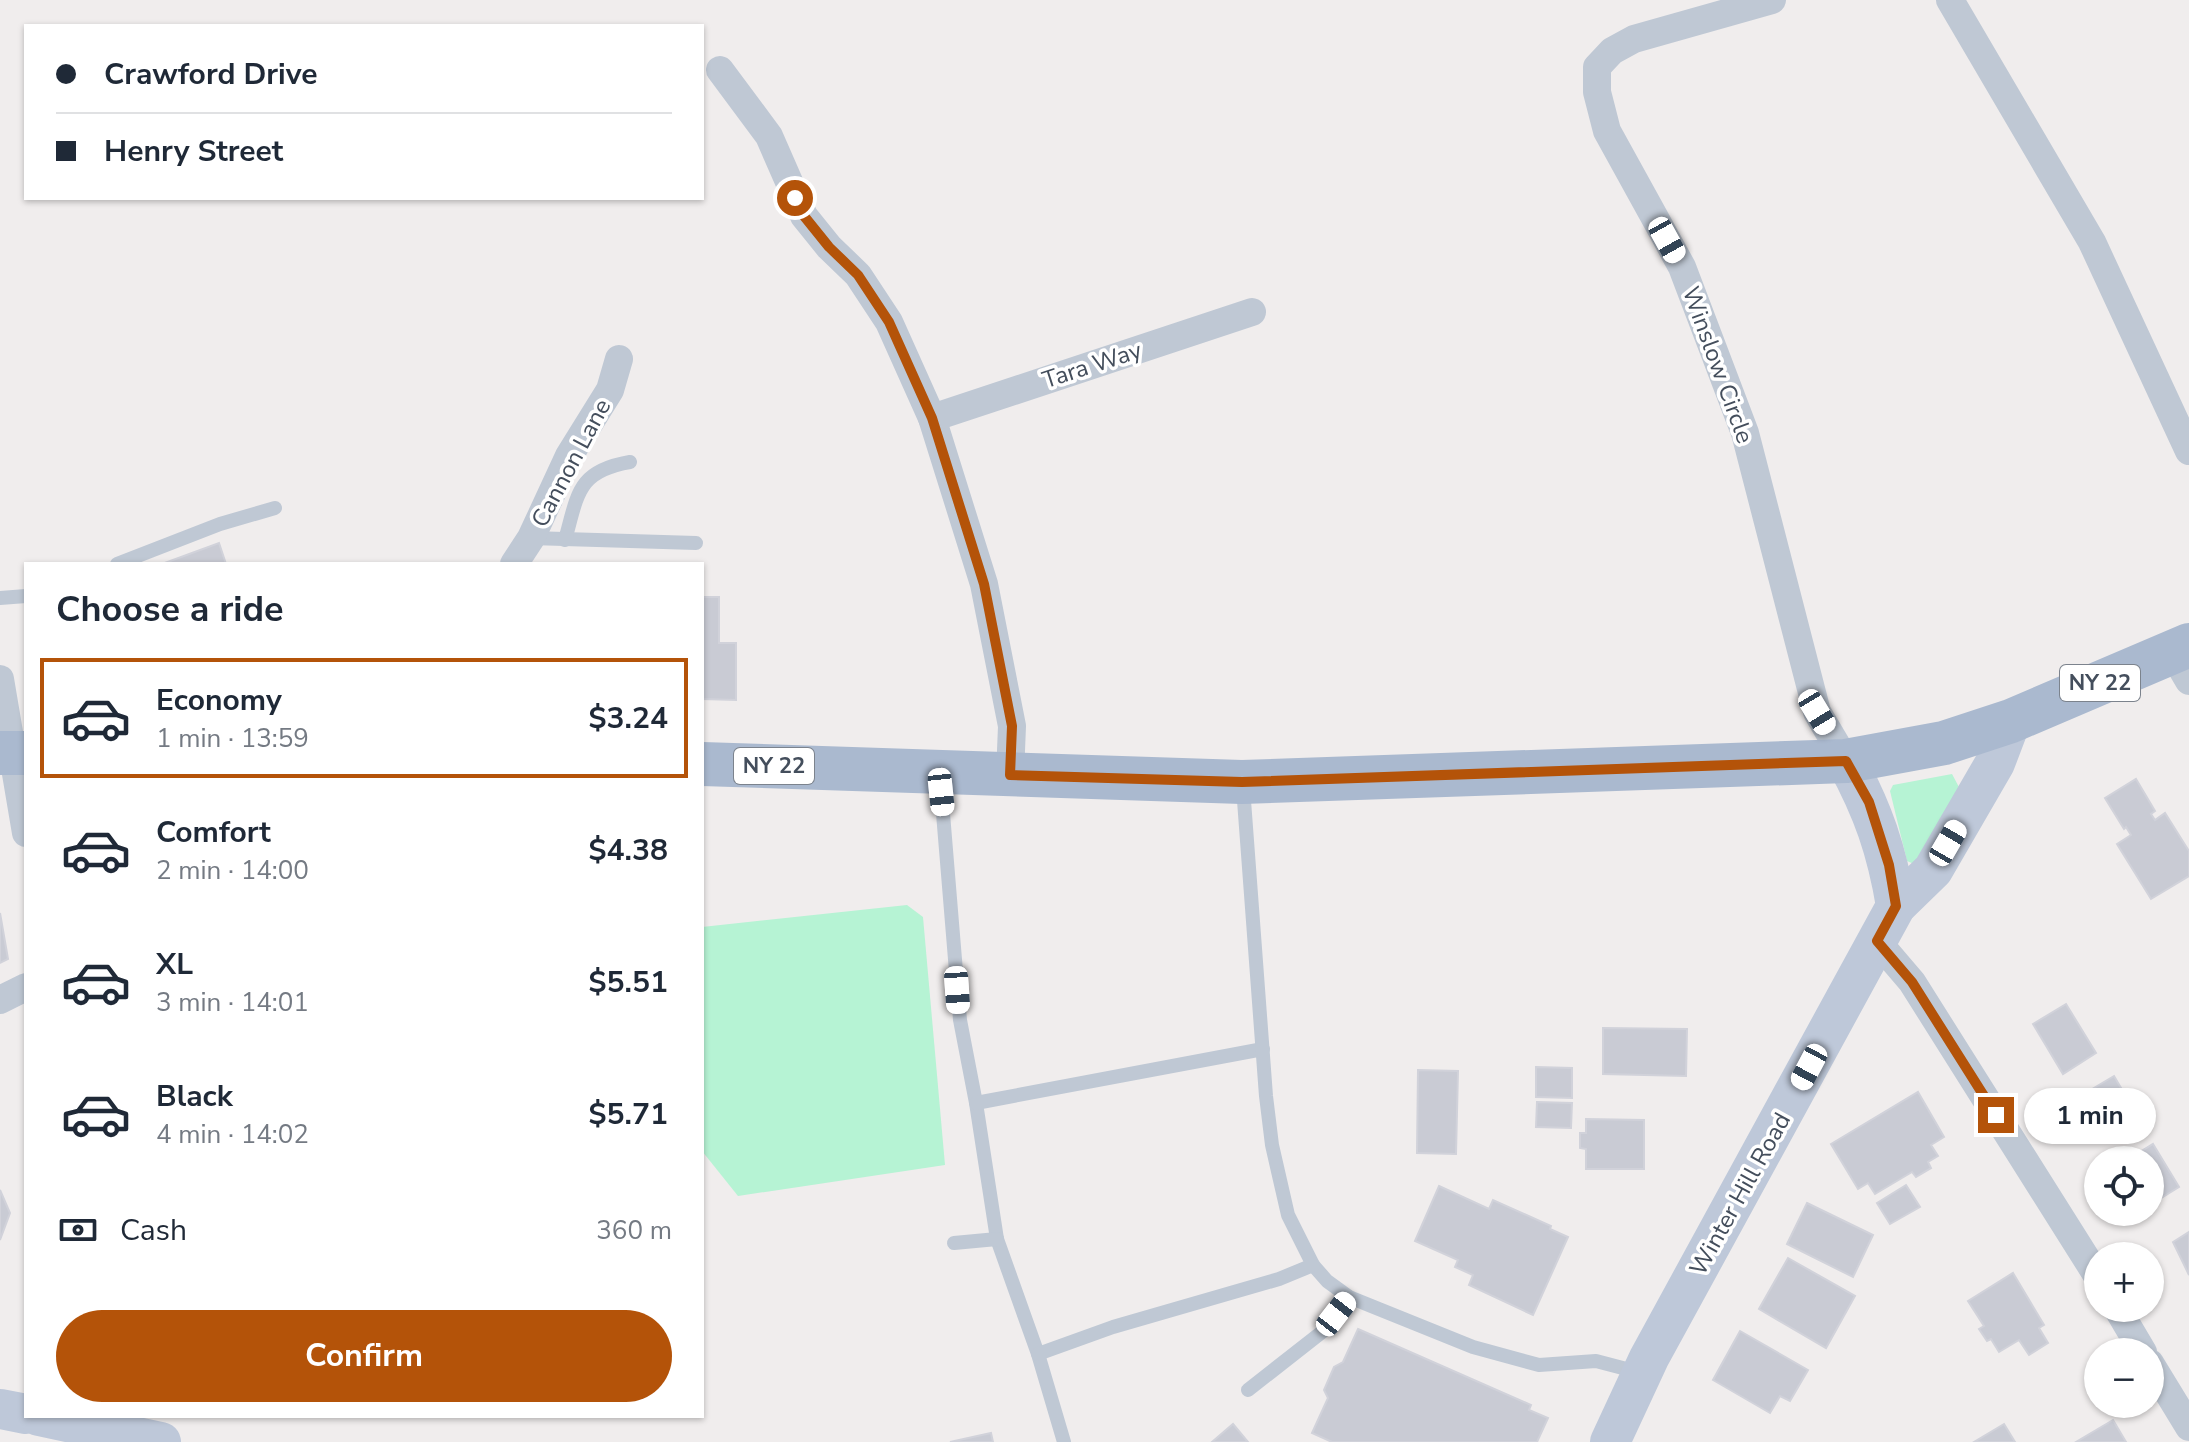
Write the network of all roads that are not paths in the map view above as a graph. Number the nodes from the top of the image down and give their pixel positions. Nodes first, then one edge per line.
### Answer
1 (1772, 0) edge
2 (1950, 0) edge
3 (720, 70) dead end
4 (1252, 312) dead end
5 (619, 359) dead end
6 (932, 418) junction
7 (2189, 451) edge
8 (630, 462) dead end
9 (275, 508) dead end
10 (531, 538) junction
11 (565, 540) junction
12 (696, 543) dead end
13 (122, 562) edge
14 (515, 562) edge
15 (24, 596) edge
16 (0, 598) edge
17 (2183, 659) edge
18 (0, 679) edge
19 (2011, 721) junction
20 (13, 753) edge
21 (1846, 761) junction
22 (704, 764) edge
23 (939, 772) junction
24 (1010, 775) junction
25 (1242, 782) junction
26 (24, 821) edge
27 (1896, 906) junction
28 (1877, 941) junction
29 (24, 988) edge
30 (0, 1000) edge
31 (1263, 1049) junction
32 (976, 1103) junction
33 (997, 1239) junction
34 (954, 1243) dead end
35 (2084, 1255) edge
36 (1313, 1265) junction
37 (1349, 1297) junction
38 (1038, 1354) junction
39 (1642, 1373) junction
40 (2164, 1386) edge
41 (1248, 1390) dead end
42 (0, 1409) edge
43 (24, 1414) edge
44 (60, 1418) edge
45 (101, 1422) edge
46 (2189, 1427) edge
47 (161, 1442) edge
48 (1064, 1442) edge
49 (1610, 1442) edge

1 - 21 street, Winslow Circle
2 - 7 street
3 - 6 street
4 - 6 street, Tara Way
5 - 10 street, Cannon Lane
6 - 24 street
8 - 11 lane
9 - 13 lane
10 - 11 lane
10 - 14 street, Cannon Lane
11 - 12 lane
15 - 16 lane
17 - 19 main road, NY 22
18 - 20 street
19 - 21 main road, NY 22
19 - 27 main road, Winter Hill Road
20 - 26 street
21 - 25 main road, NY 22
21 - 27 main road
22 - 23 main road, NY 22
23 - 24 main road, NY 22
23 - 32 lane
24 - 25 main road, NY 22
25 - 31 lane
27 - 28 main road, Winter Hill Road
28 - 35 street
28 - 39 main road, Winter Hill Road
29 - 30 street
31 - 32 lane
31 - 36 lane
32 - 33 lane
33 - 34 lane
33 - 38 lane
36 - 37 lane
36 - 38 lane
37 - 39 lane
37 - 41 lane
38 - 48 lane
39 - 49 main road, Winter Hill Road
40 - 46 street
42 - 43 main road
44 - 45 main road
45 - 47 main road

